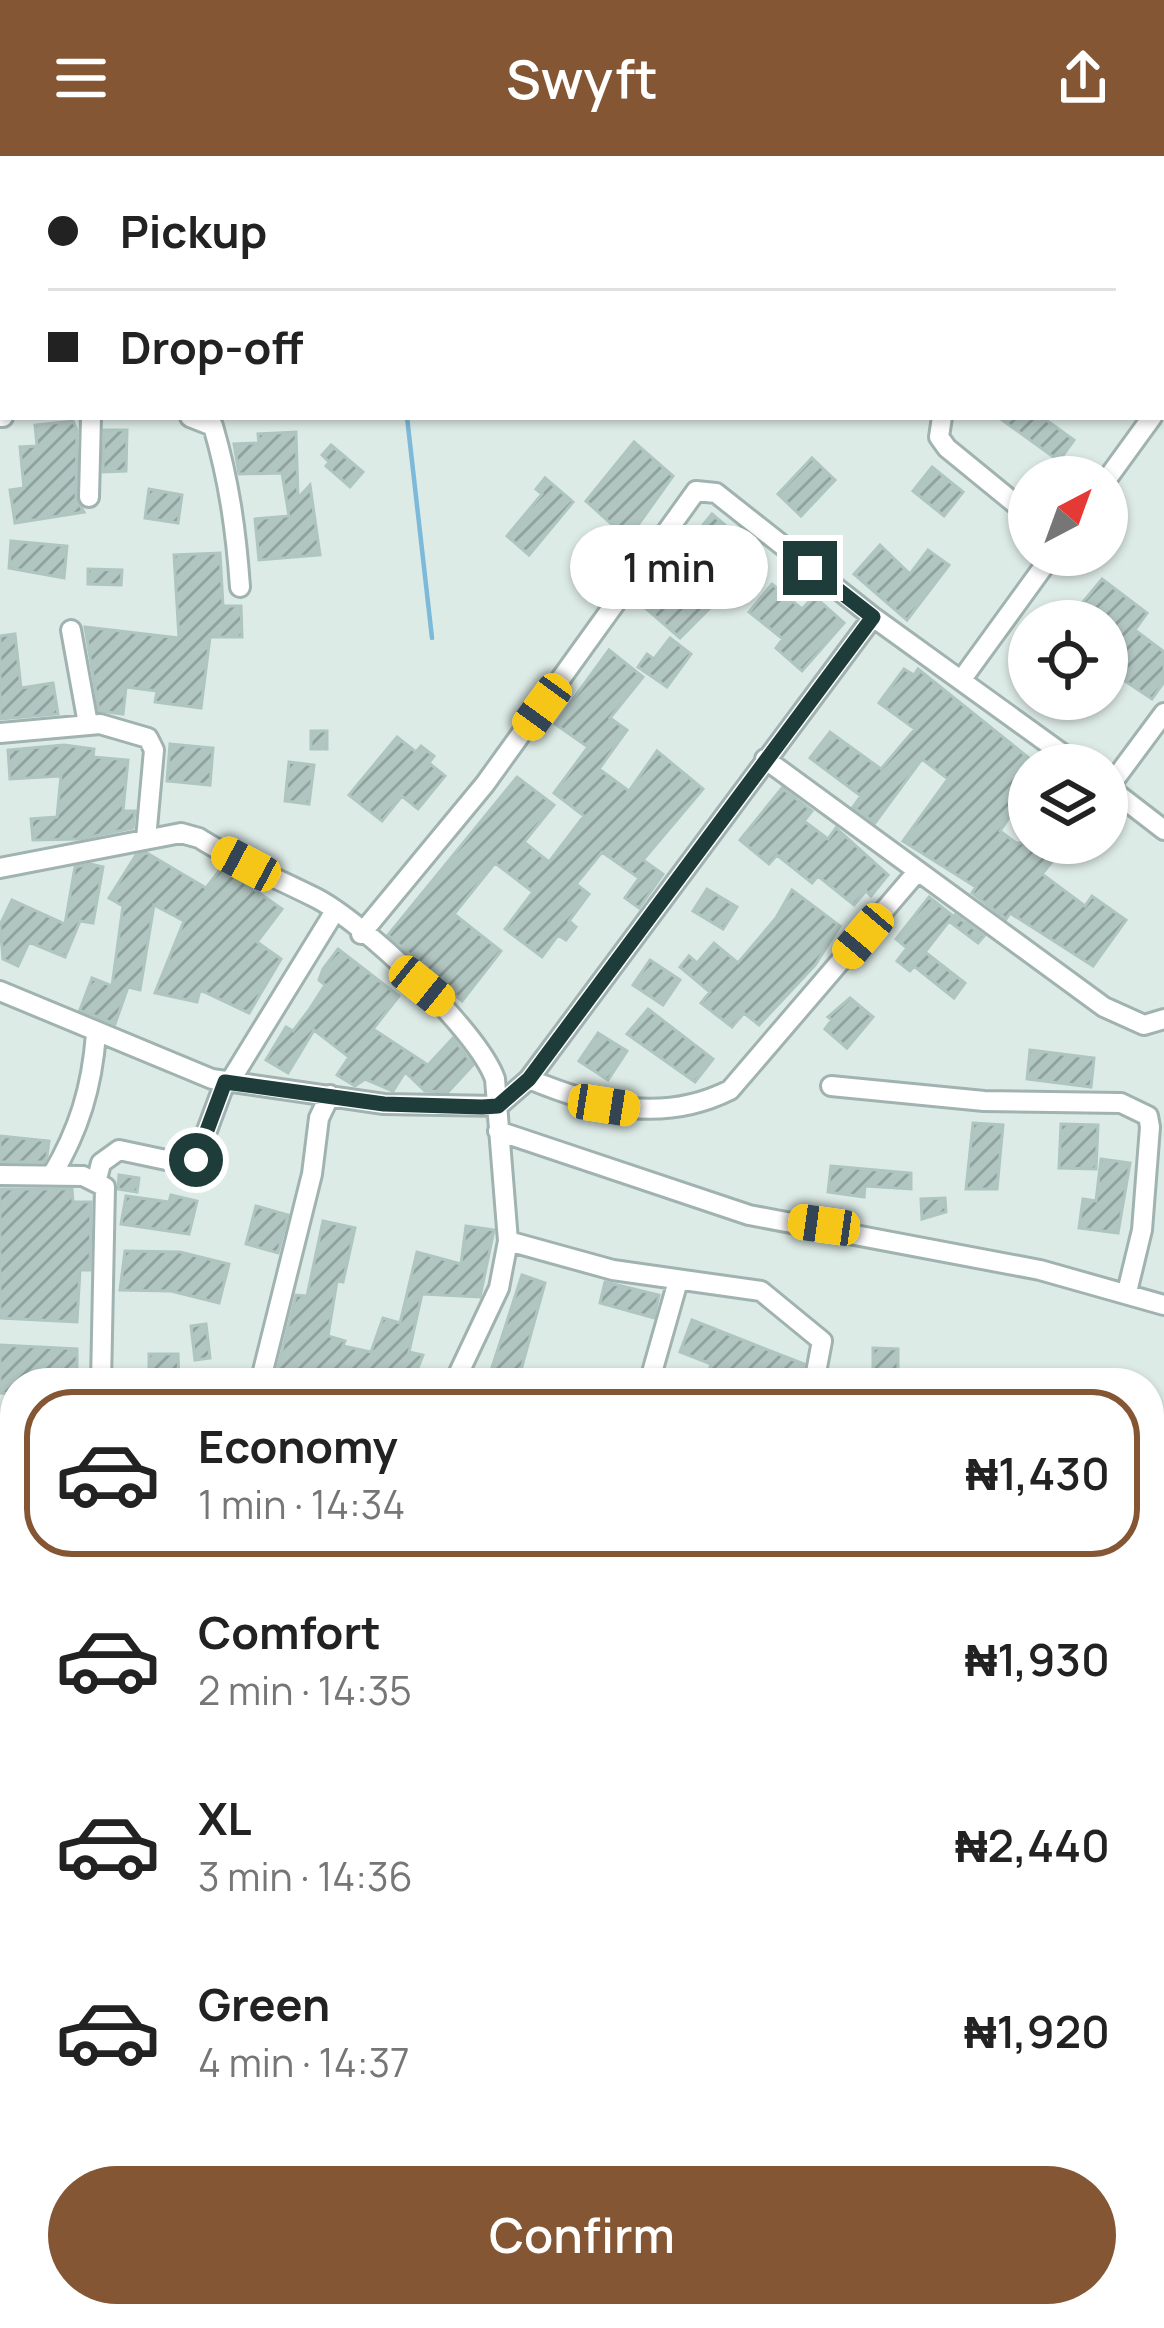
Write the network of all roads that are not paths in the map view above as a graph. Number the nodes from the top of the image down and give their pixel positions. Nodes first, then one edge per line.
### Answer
1 (91, 420) edge
2 (198, 420) edge
3 (942, 420) edge
4 (1150, 420) edge
5 (1124, 456) edge
6 (89, 497) dead end
7 (1008, 498) edge
8 (1037, 576) edge
9 (240, 587) dead end
10 (873, 617) junction
11 (71, 630) dead end
12 (962, 680) junction
13 (1164, 713) edge
14 (88, 724) junction
15 (0, 733) edge
16 (1049, 744) edge
17 (765, 759) junction
18 (1128, 761) edge
19 (1128, 802) edge
20 (1164, 830) edge
21 (146, 839) junction
22 (0, 868) edge
23 (917, 872) junction
24 (335, 911) junction
25 (361, 934) junction
26 (0, 991) edge
27 (1164, 1019) edge
28 (96, 1034) junction
29 (529, 1079) junction
30 (227, 1082) junction
31 (831, 1086) dead end
32 (330, 1095) junction
33 (498, 1106) junction
34 (497, 1131) junction
35 (76, 1136) junction
36 (0, 1175) edge
37 (52, 1175) junction
38 (90, 1178) junction
39 (508, 1241) junction
40 (678, 1281) junction
41 (1127, 1292) junction
42 (1164, 1305) edge
43 (101, 1368) edge
44 (264, 1368) edge
45 (461, 1368) edge
46 (653, 1368) edge
47 (818, 1368) edge

1 - 6 street
2 - 9 street
3 - 7 street
4 - 5 street
8 - 12 street
10 - 12 street
10 - 17 street
10 - 25 street
11 - 14 street
12 - 16 street
13 - 18 street
14 - 15 street
14 - 21 street
17 - 23 street
17 - 29 street
19 - 20 street
21 - 22 street
21 - 24 street
23 - 27 street
23 - 29 street
24 - 25 street
24 - 30 street
25 - 33 street
26 - 28 street
28 - 30 street
28 - 35 street
29 - 33 street
30 - 32 street
30 - 38 street
31 - 41 street
32 - 33 street
32 - 44 street
33 - 34 street
34 - 39 street
34 - 41 street
35 - 37 street
35 - 38 street
36 - 37 street
37 - 38 street
38 - 43 street
39 - 40 street
39 - 45 street
40 - 46 street
40 - 47 street
41 - 42 street

